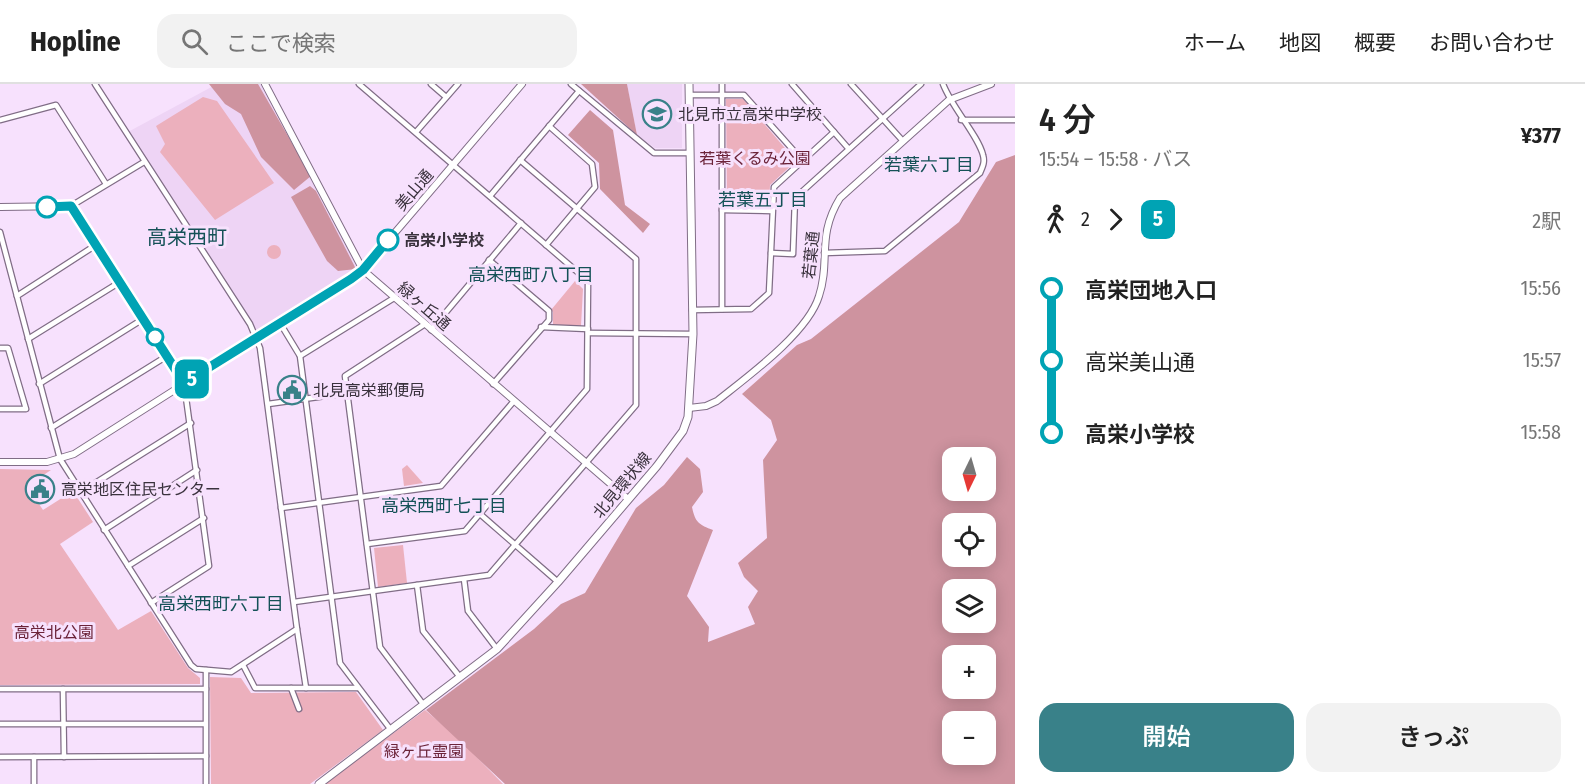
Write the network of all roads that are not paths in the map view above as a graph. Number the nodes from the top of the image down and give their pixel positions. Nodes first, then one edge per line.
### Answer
1 (95, 84) edge
2 (265, 84) edge
3 (359, 84) edge
4 (431, 84) edge
5 (458, 84) edge
6 (522, 84) edge
7 (571, 84) edge
8 (689, 84) edge
9 (722, 84) edge
10 (793, 84) edge
11 (851, 84) edge
12 (910, 84) edge
13 (921, 84) edge
14 (943, 84) edge
15 (991, 84) edge
16 (915, 89) junction
17 (579, 91) junction
18 (689, 95) junction
19 (722, 95) junction
20 (446, 98) junction
21 (949, 100) junction
22 (881, 118) junction
23 (0, 120) edge
24 (962, 120) junction
25 (1015, 120) edge
26 (549, 126) junction
27 (416, 132) junction
28 (834, 132) junction
29 (902, 140) junction
30 (849, 148) junction
31 (689, 153) junction
32 (520, 160) junction
33 (802, 160) junction
34 (144, 162) junction
35 (453, 165) junction
36 (106, 184) junction
37 (490, 196) junction
38 (71, 206) junction
39 (0, 207) edge
40 (576, 208) junction
41 (722, 210) junction
42 (772, 211) junction
43 (521, 224) junction
44 (0, 232) edge
45 (546, 244) junction
46 (96, 245) junction
47 (771, 253) junction
48 (824, 253) junction
49 (489, 261) junction
50 (363, 270) junction
51 (120, 282) junction
52 (17, 296) junction
53 (394, 298) junction
54 (722, 309) junction
55 (692, 310) junction
56 (144, 319) junction
57 (280, 323) junction
58 (425, 324) junction
59 (541, 327) junction
60 (431, 330) junction
61 (588, 331) junction
62 (636, 334) junction
63 (693, 334) junction
64 (28, 339) junction
65 (257, 339) junction
66 (0, 348) edge
67 (167, 356) junction
68 (300, 356) junction
69 (184, 383) junction
70 (39, 384) junction
71 (493, 384) junction
72 (347, 393) junction
73 (306, 399) junction
74 (514, 401) junction
75 (268, 404) junction
76 (689, 408) junction
77 (0, 409) edge
78 (191, 423) junction
79 (51, 428) junction
80 (550, 432) junction
81 (60, 459) junction
82 (0, 462) edge
83 (586, 463) junction
84 (198, 470) junction
85 (81, 492) junction
86 (360, 497) junction
87 (628, 499) junction
88 (319, 502) junction
89 (281, 508) junction
90 (480, 514) junction
91 (204, 518) junction
92 (104, 530) junction
93 (367, 544) junction
94 (516, 546) junction
95 (128, 566) junction
96 (464, 579) junction
97 (558, 582) junction
98 (417, 585) junction
99 (373, 591) junction
100 (331, 597) junction
101 (294, 602) junction
102 (151, 603) junction
103 (297, 629) junction
104 (497, 648) junction
105 (243, 664) junction
106 (206, 670) junction
107 (460, 677) junction
108 (291, 688) junction
109 (306, 688) junction
110 (358, 688) junction
111 (0, 689) edge
112 (63, 689) junction
113 (206, 689) junction
114 (423, 704) junction
115 (299, 709) dead end
116 (0, 724) edge
117 (63, 724) junction
118 (205, 724) junction
119 (391, 730) junction
120 (206, 756) junction
121 (0, 757) edge
122 (33, 757) junction
123 (64, 757) junction
124 (34, 784) edge
125 (206, 784) edge
126 (319, 784) edge

1 - 34 street
2 - 50 street, 緑ヶ丘通
3 - 27 street
4 - 20 street
5 - 20 street
6 - 35 street, 美山通
7 - 17 street
8 - 18 main road, 北見環状線
9 - 19 street
10 - 28 street
11 - 22 street
12 - 16 street
13 - 16 street
14 - 21 street
15 - 21 street, 若葉通
16 - 22 street
17 - 26 street
17 - 31 street
18 - 19 street
18 - 31 main road, 北見環状線
19 - 33 street
19 - 41 street
20 - 27 street
21 - 24 street
21 - 29 street, 若葉通
22 - 29 street
22 - 30 street
23 - 36 street
24 - 25 street
24 - 48 street
26 - 32 street
26 - 40 street
27 - 35 street
28 - 30 street
28 - 33 street
29 - 48 street, 若葉通
30 - 47 street
31 - 55 main road, 北見環状線
32 - 37 street
32 - 40 street
33 - 42 street
34 - 36 street
34 - 65 street
35 - 37 street
35 - 50 street, 美山通
36 - 38 street
37 - 43 street
38 - 39 street
38 - 46 street
40 - 45 street
40 - 62 street
41 - 42 street
41 - 54 street
42 - 47 street
43 - 45 street
43 - 49 street
44 - 52 street
45 - 61 street
46 - 51 street
46 - 52 street
47 - 54 street
48 - 76 street, 若葉通
49 - 59 street
49 - 60 street
50 - 53 street, 緑ヶ丘通
50 - 57 street, 美山通
51 - 56 street
51 - 64 street
52 - 64 street
53 - 58 street, 緑ヶ丘通
53 - 68 street
54 - 55 street
55 - 63 main road, 北見環状線
56 - 67 street
56 - 70 street
57 - 65 street, 美山通
57 - 68 street
58 - 60 street, 緑ヶ丘通
58 - 72 street
59 - 61 street
59 - 71 street
60 - 71 street, 緑ヶ丘通
61 - 62 street
61 - 80 street
62 - 63 street
62 - 83 street
63 - 76 main road, 北見環状線
64 - 70 street
65 - 69 street, 美山通
65 - 75 street
66 - 77 street
67 - 69 street
67 - 79 street
68 - 73 street
69 - 78 street
69 - 81 street, 美山通
70 - 79 street
71 - 74 street, 緑ヶ丘通
72 - 73 street
72 - 86 street
73 - 75 street
73 - 88 street
74 - 80 street, 緑ヶ丘通
74 - 86 street
75 - 89 street
76 - 87 main road, 北見環状線
78 - 84 street
78 - 85 street
79 - 81 street
80 - 83 street, 緑ヶ丘通
80 - 90 street
81 - 82 street, 美山通
81 - 85 street
83 - 87 street, 緑ヶ丘通
83 - 94 street
84 - 91 street
84 - 92 street
85 - 92 street
86 - 88 street
86 - 93 street
87 - 97 main road, 北見環状線
88 - 89 street
88 - 100 street
89 - 101 street
90 - 93 street
90 - 94 street
91 - 95 street
91 - 102 street
92 - 95 street
93 - 99 street
94 - 96 street
94 - 97 street
95 - 102 street
96 - 98 street
96 - 104 street
97 - 104 main road, 北見環状線
98 - 99 street
98 - 107 street
99 - 100 street
99 - 114 street
100 - 101 street
100 - 110 street
101 - 103 street
102 - 106 street
103 - 105 street
103 - 109 street
104 - 107 main road, 北見環状線
105 - 106 street
105 - 108 street
106 - 113 street
107 - 114 main road, 北見環状線
108 - 109 street
108 - 115 street
109 - 110 street
110 - 119 street
111 - 112 street
112 - 113 street
112 - 117 street
113 - 118 street
114 - 119 main road, 北見環状線
116 - 117 street
117 - 118 street
117 - 123 street
118 - 120 street
119 - 126 main road, 北見環状線
120 - 123 street
120 - 125 street
121 - 122 street
122 - 123 street
122 - 124 street

